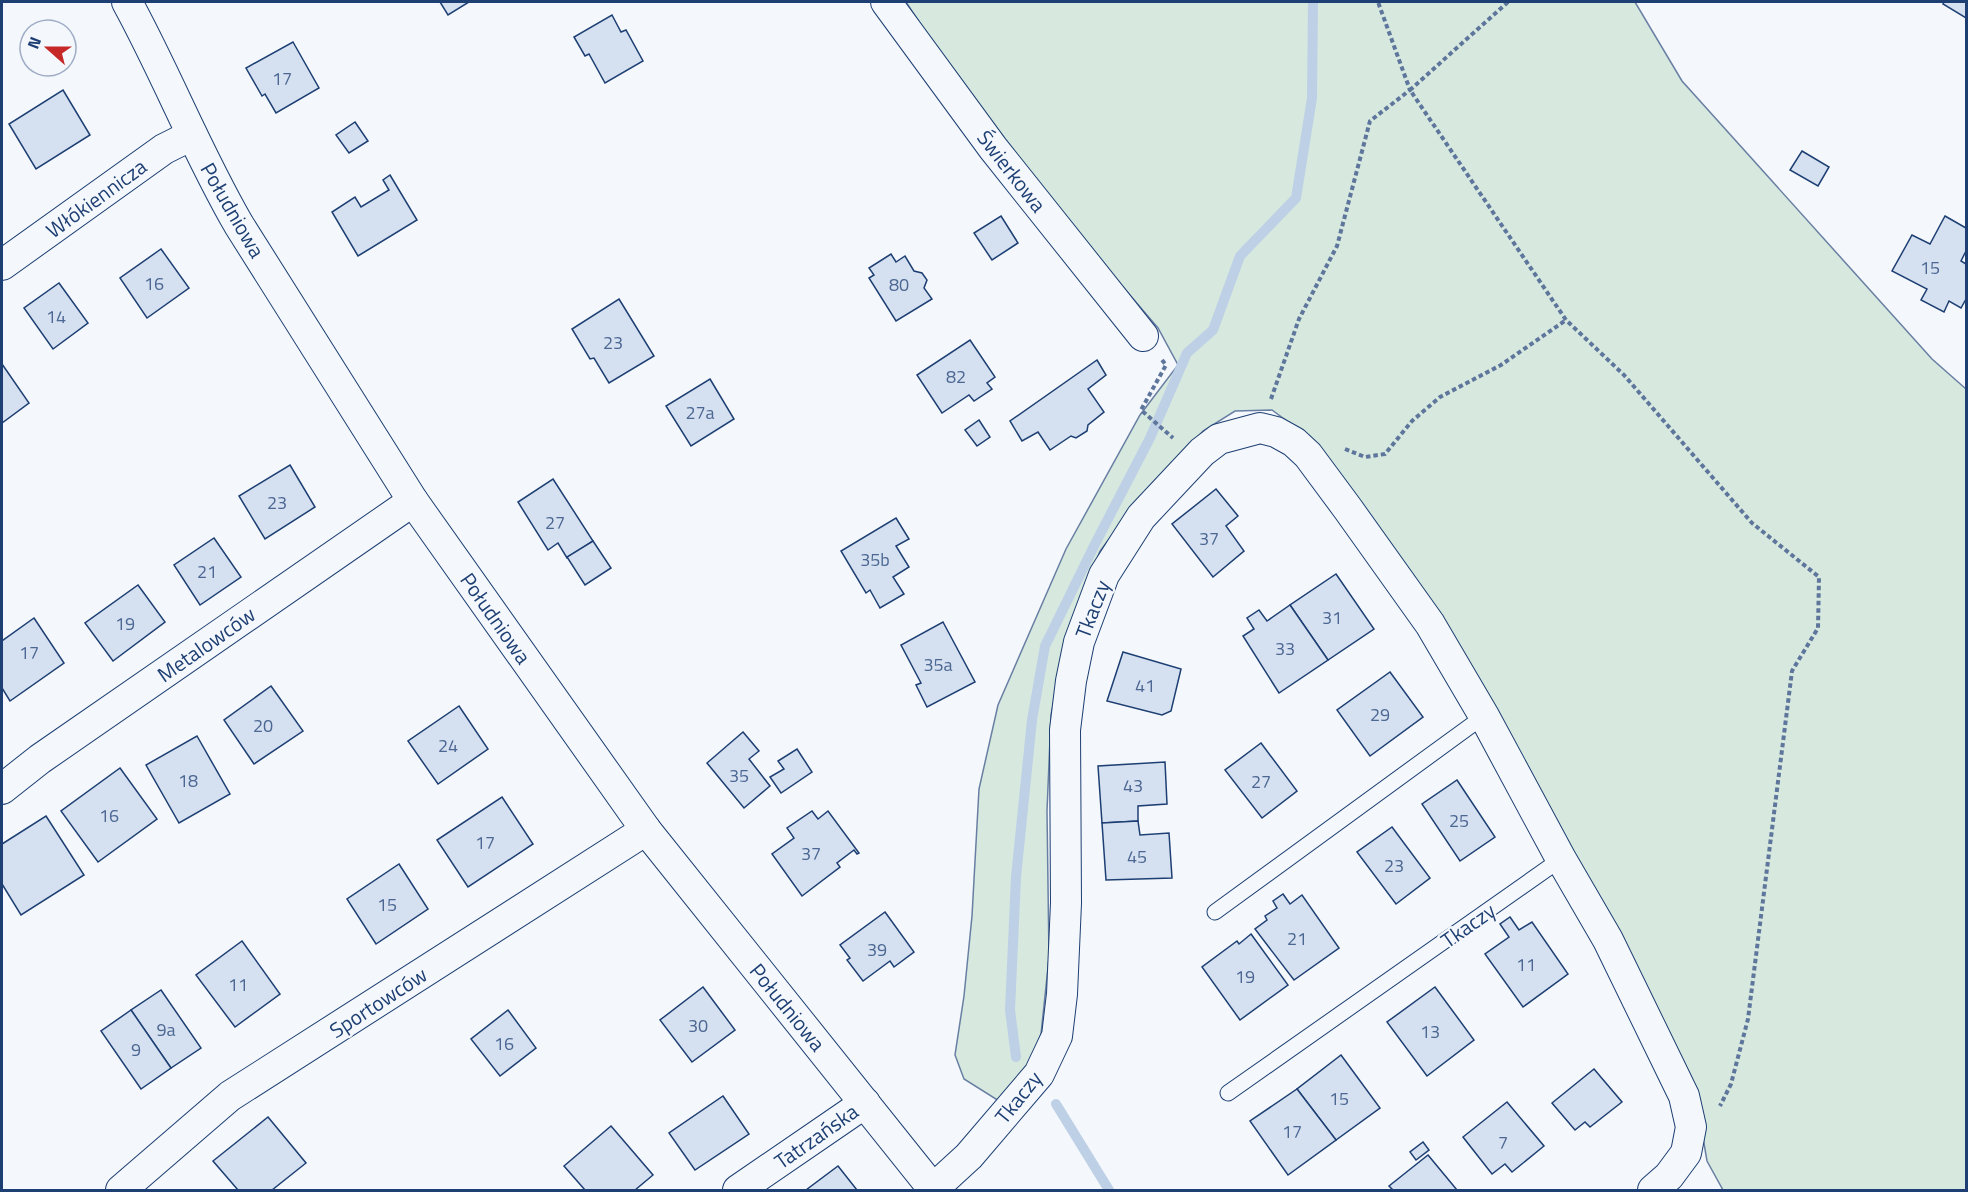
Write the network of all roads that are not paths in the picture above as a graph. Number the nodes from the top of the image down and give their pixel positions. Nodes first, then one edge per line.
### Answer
1 (128, 2) edge
2 (886, 2) edge
3 (192, 135) junction
4 (2, 265) edge
5 (1143, 336) road end
6 (413, 501) junction
7 (1484, 716) junction
8 (2, 789) edge
9 (646, 830) junction
10 (1561, 860) junction
11 (1215, 912) dead end
12 (1228, 1093) dead end
13 (865, 1102) junction
14 (933, 1190) edge
15 (121, 1191) edge
16 (738, 1191) edge
17 (1653, 1191) edge

1 - 3 street, Południowa
2 - 5 street, Świerkowa
3 - 4 street, Włókiennicza
3 - 6 street, Południowa
6 - 8 street, Metalowców
6 - 9 street, Południowa
7 - 10 street
7 - 11 lane
7 - 14 street, Tkaczy
9 - 13 street, Południowa
9 - 15 street, Sportowców
10 - 12 lane, Tkaczy
10 - 17 street
13 - 14 street, Południowa
13 - 16 street, Tatrzańska

